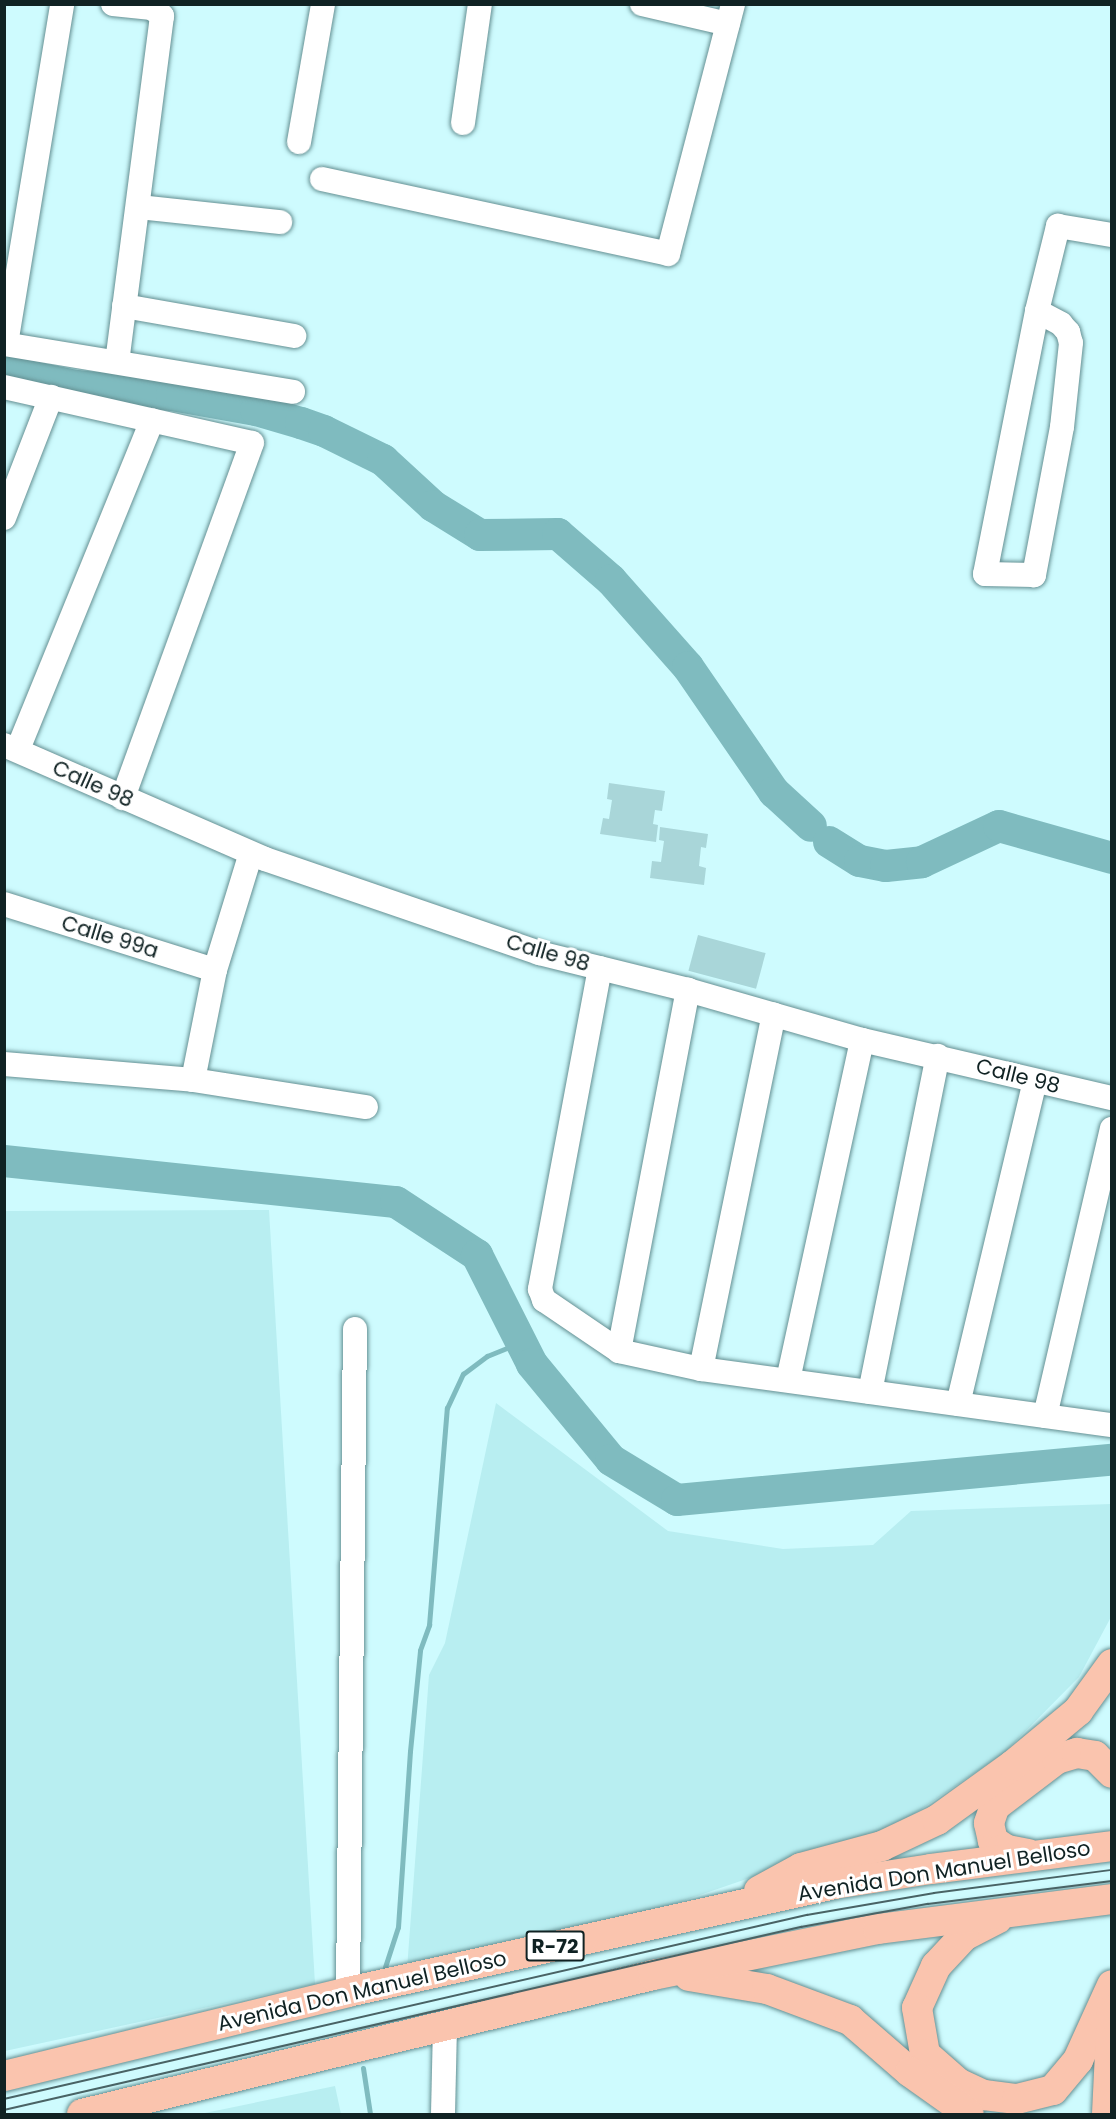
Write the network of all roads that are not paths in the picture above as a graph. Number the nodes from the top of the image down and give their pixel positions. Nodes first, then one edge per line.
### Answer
1 (62, 4) edge
2 (113, 4) edge
3 (323, 4) edge
4 (480, 4) edge
5 (642, 4) edge
6 (731, 14) edge
7 (463, 123) dead end
8 (299, 142) dead end
9 (322, 179) dead end
10 (139, 207) junction
11 (280, 222) dead end
12 (1112, 235) edge
13 (124, 306) junction
14 (1037, 311) junction
15 (294, 336) dead end
16 (5, 344) edge
17 (117, 361) junction
18 (4, 387) edge
19 (293, 392) dead end
20 (51, 397) junction
21 (152, 420) junction
22 (4, 518) edge
23 (9, 752) edge
24 (123, 798) junction
25 (251, 853) junction
26 (4, 904) edge
27 (600, 968) junction
28 (215, 970) junction
29 (688, 990) junction
30 (774, 1014) junction
31 (862, 1040) junction
32 (938, 1056) junction
33 (4, 1064) edge
34 (193, 1080) junction
35 (1035, 1081) junction
36 (1112, 1098) edge
37 (366, 1107) dead end
38 (1112, 1129) edge
39 (355, 1329) dead end
40 (619, 1351) junction
41 (701, 1369) junction
42 (788, 1380) junction
43 (870, 1392) junction
44 (958, 1404) junction
45 (1045, 1416) junction
46 (1112, 1425) edge
47 (1112, 1664) edge
48 (1112, 1773) edge
49 (1112, 1846) edge
50 (1034, 1855) junction
51 (1112, 1899) edge
52 (730, 1908) junction
53 (1012, 1911) junction
54 (653, 1975) junction
55 (1112, 1985) edge
56 (348, 1992) junction
57 (1112, 2010) edge
58 (445, 2026) junction
59 (4, 2076) edge
60 (82, 2115) edge
61 (443, 2115) edge
62 (969, 2115) edge
63 (1107, 2115) edge

1 - 16 street
2 - 10 street
3 - 8 street
4 - 7 street
5 - 6 street
6 - 9 street
10 - 11 street
10 - 13 street
12 - 14 street
13 - 15 street
13 - 17 street
14 - 14 street
16 - 17 street
17 - 19 street
18 - 20 street
20 - 21 street
20 - 22 street
21 - 23 street
21 - 24 street
23 - 24 street, Calle 98
24 - 25 street, Calle 98
25 - 27 street, Calle 98
25 - 28 street
26 - 28 street, Calle 99a
27 - 29 street, Calle 98
27 - 40 street
28 - 34 street
29 - 30 street, Calle 98
29 - 40 street
30 - 31 street, Calle 98
30 - 41 street
31 - 32 street, Calle 98
31 - 42 street
32 - 35 street, Calle 98
32 - 43 street
33 - 34 street
34 - 37 street
35 - 36 street, Calle 98
35 - 44 street
38 - 45 street
39 - 56 street
40 - 41 street
41 - 42 street
42 - 43 street
43 - 44 street
44 - 45 street
45 - 46 street
47 - 52 main road
48 - 50 main road
49 - 50 main road, Avenida Don Manuel Belloso / R-72
50 - 52 main road, Avenida Don Manuel Belloso / R-72
51 - 53 main road, R-72
52 - 56 main road, Avenida Don Manuel Belloso / R-72
53 - 54 main road, R-72
53 - 55 main road
54 - 58 main road, R-72
54 - 62 main road
56 - 59 main road, Avenida Don Manuel Belloso / R-72
57 - 63 main road
58 - 60 main road, R-72
58 - 61 street

